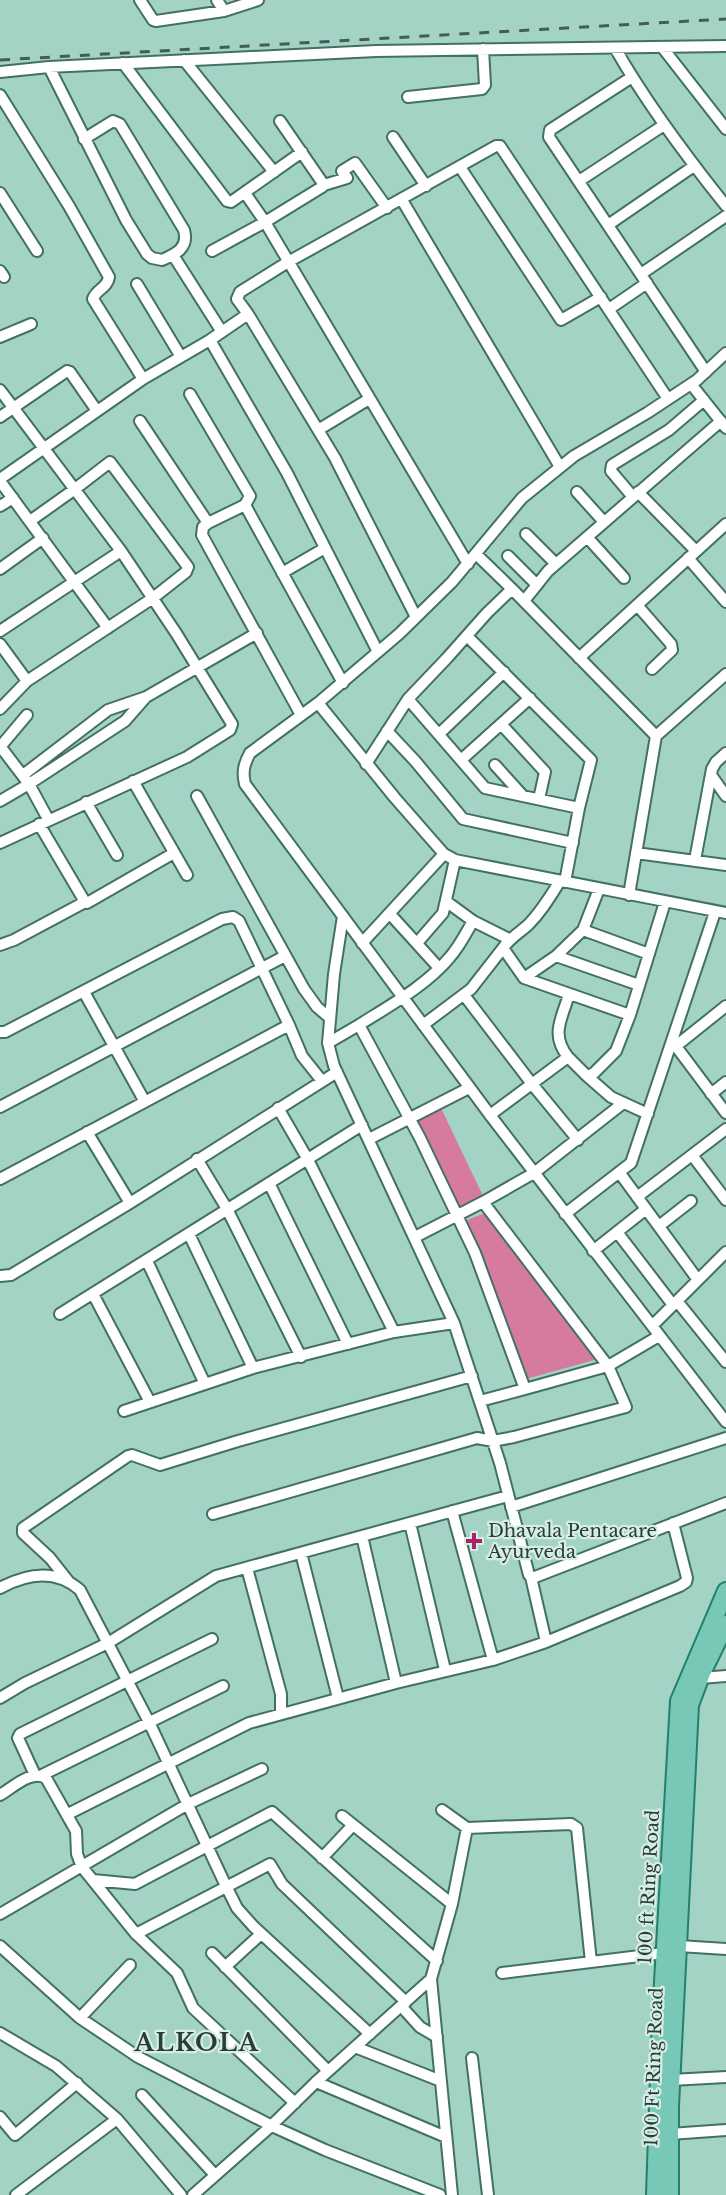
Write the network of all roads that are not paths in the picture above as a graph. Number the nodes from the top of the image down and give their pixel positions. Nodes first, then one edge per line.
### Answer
1 (140, 0) edge
2 (217, 0) edge
3 (258, 0) edge
4 (224, 11) junction
5 (726, 46) edge
6 (662, 47) junction
7 (615, 48) junction
8 (483, 49) junction
9 (184, 60) junction
10 (123, 63) junction
11 (49, 67) junction
12 (0, 72) edge
13 (632, 76) junction
14 (0, 95) edge
15 (408, 97) dead end
16 (279, 121) dead end
17 (663, 125) junction
18 (726, 129) edge
19 (393, 137) dead end
20 (84, 139) junction
21 (302, 152) junction
22 (460, 166) junction
23 (694, 166) junction
24 (274, 172) junction
25 (579, 181) junction
26 (324, 185) junction
27 (426, 186) junction
28 (0, 193) edge
29 (245, 193) junction
30 (402, 200) junction
31 (726, 206) edge
32 (387, 208) junction
33 (726, 216) edge
34 (265, 222) junction
35 (608, 225) junction
36 (37, 251) dead end
37 (212, 251) dead end
38 (172, 255) junction
39 (288, 262) junction
40 (644, 279) junction
41 (137, 284) dead end
42 (601, 297) junction
43 (609, 309) junction
44 (248, 314) junction
45 (31, 324) dead end
46 (222, 332) junction
47 (0, 337) edge
48 (210, 340) junction
49 (726, 353) edge
50 (181, 357) junction
51 (706, 372) junction
52 (143, 380) junction
53 (691, 384) junction
54 (0, 390) edge
55 (190, 394) dead end
56 (369, 399) junction
57 (669, 399) junction
58 (704, 400) junction
59 (13, 407) junction
60 (97, 411) junction
61 (0, 417) edge
62 (140, 421) dead end
63 (723, 424) edge
64 (318, 430) junction
65 (44, 447) junction
66 (560, 467) junction
67 (0, 480) edge
68 (75, 489) junction
69 (577, 492) dead end
70 (636, 494) junction
71 (13, 498) junction
72 (245, 505) junction
73 (0, 507) edge
74 (30, 521) junction
75 (604, 522) junction
76 (208, 524) junction
77 (726, 524) edge
78 (526, 534) dead end
79 (587, 537) junction
80 (43, 538) junction
81 (325, 548) junction
82 (121, 551) junction
83 (476, 554) junction
84 (692, 555) junction
85 (508, 556) dead end
86 (468, 564) junction
87 (556, 564) junction
88 (0, 568) edge
89 (282, 573) junction
90 (624, 578) dead end
91 (75, 582) junction
92 (537, 585) junction
93 (512, 590) junction
94 (153, 598) junction
95 (524, 601) junction
96 (726, 602) edge
97 (637, 605) junction
98 (416, 617) junction
99 (108, 628) junction
100 (0, 631) edge
101 (257, 633) junction
102 (467, 636) junction
103 (0, 644) edge
104 (378, 652) junction
105 (579, 658) junction
106 (196, 667) junction
107 (652, 669) dead end
108 (504, 672) junction
109 (726, 674) edge
110 (27, 681) junction
111 (343, 683) junction
112 (146, 696) junction
113 (530, 698) junction
114 (408, 699) junction
115 (318, 703) junction
116 (0, 709) edge
117 (301, 715) junction
118 (27, 716) dead end
119 (501, 724) junction
120 (387, 731) junction
121 (439, 734) junction
122 (656, 736) junction
123 (0, 746) edge
124 (726, 753) edge
125 (461, 760) junction
126 (366, 764) junction
127 (495, 765) dead end
128 (711, 775) junction
129 (26, 780) junction
130 (133, 781) junction
131 (197, 796) dead end
132 (523, 796) junction
133 (726, 796) edge
134 (539, 799) junction
135 (0, 801) edge
136 (86, 802) junction
137 (579, 808) junction
138 (44, 822) junction
139 (0, 843) edge
140 (573, 843) junction
141 (174, 853) junction
142 (636, 853) junction
143 (444, 854) junction
144 (117, 855) dead end
145 (455, 860) junction
146 (695, 860) junction
147 (726, 865) edge
148 (187, 875) dead end
149 (562, 882) junction
150 (599, 889) junction
151 (628, 895) junction
152 (85, 902) junction
153 (447, 902) junction
154 (665, 902) junction
155 (721, 912) edge
156 (390, 914) junction
157 (343, 916) junction
158 (473, 921) junction
159 (583, 930) junction
160 (362, 943) junction
161 (417, 943) junction
162 (506, 943) junction
163 (0, 945) edge
164 (649, 954) junction
165 (285, 956) junction
166 (556, 956) junction
167 (262, 968) junction
168 (439, 968) junction
169 (524, 978) junction
170 (639, 985) junction
171 (84, 992) junction
172 (464, 994) junction
173 (569, 994) junction
174 (403, 997) junction
175 (726, 1006) edge
176 (630, 1015) junction
177 (330, 1018) junction
178 (290, 1025) junction
179 (359, 1025) junction
180 (423, 1025) junction
181 (0, 1032) edge
182 (328, 1042) junction
183 (674, 1043) junction
184 (115, 1046) junction
185 (568, 1057) junction
186 (337, 1072) junction
187 (587, 1076) junction
188 (322, 1080) junction
189 (726, 1082) edge
190 (532, 1084) junction
191 (469, 1088) junction
192 (711, 1094) junction
193 (145, 1102) junction
194 (622, 1104) junction
195 (0, 1107) edge
196 (278, 1108) junction
197 (726, 1113) edge
198 (648, 1114) junction
199 (490, 1115) junction
200 (410, 1118) junction
201 (362, 1125) junction
202 (726, 1129) edge
203 (87, 1132) junction
204 (369, 1139) junction
205 (578, 1140) junction
206 (692, 1155) junction
207 (307, 1158) junction
208 (197, 1159) junction
209 (619, 1172) junction
210 (534, 1173) junction
211 (0, 1179) edge
212 (269, 1183) junction
213 (637, 1197) junction
214 (726, 1200) edge
215 (483, 1202) junction
216 (692, 1202) dead end
217 (130, 1203) junction
218 (227, 1209) junction
219 (646, 1209) junction
220 (565, 1214) junction
221 (457, 1216) junction
222 (658, 1226) junction
223 (617, 1232) junction
224 (189, 1234) junction
225 (415, 1237) junction
226 (593, 1251) junction
227 (726, 1252) edge
228 (147, 1261) junction
229 (0, 1276) edge
230 (698, 1280) junction
231 (93, 1294) junction
232 (675, 1303) junction
233 (60, 1314) dead end
234 (454, 1323) junction
235 (653, 1325) junction
236 (394, 1332) junction
237 (659, 1336) junction
238 (348, 1344) junction
239 (301, 1357) junction
240 (726, 1362) edge
241 (608, 1366) junction
242 (253, 1368) junction
243 (472, 1376) junction
244 (205, 1383) junction
245 (525, 1389) junction
246 (480, 1401) junction
247 (150, 1402) junction
248 (124, 1411) dead end
249 (726, 1422) edge
250 (726, 1438) edge
251 (493, 1441) junction
252 (508, 1496) junction
253 (726, 1503) edge
254 (511, 1507) junction
255 (453, 1510) junction
256 (213, 1514) dead end
257 (410, 1523) junction
258 (674, 1523) junction
259 (362, 1536) junction
260 (301, 1553) junction
261 (247, 1568) junction
262 (531, 1577) junction
263 (69, 1582) junction
264 (0, 1588) edge
265 (726, 1592) edge
266 (726, 1624) edge
267 (212, 1639) dead end
268 (546, 1642) junction
269 (108, 1643) junction
270 (493, 1660) junction
271 (445, 1670) junction
272 (726, 1676) edge
273 (700, 1678) junction
274 (128, 1681) junction
275 (396, 1683) junction
276 (223, 1686) dead end
277 (0, 1698) edge
278 (338, 1698) junction
279 (281, 1714) junction
280 (149, 1722) junction
281 (169, 1763) junction
282 (262, 1769) dead end
283 (39, 1775) junction
284 (0, 1795) edge
285 (188, 1804) junction
286 (442, 1810) dead end
287 (68, 1814) junction
288 (342, 1816) dead end
289 (353, 1825) junction
290 (467, 1828) junction
291 (206, 1845) junction
292 (322, 1858) junction
293 (82, 1867) junction
294 (93, 1880) junction
295 (226, 1886) junction
296 (452, 1904) junction
297 (0, 1914) edge
298 (136, 1934) junction
299 (261, 1934) junction
300 (0, 1946) edge
301 (726, 1949) edge
302 (671, 1950) junction
303 (212, 1953) dead end
304 (436, 1961) junction
305 (591, 1962) junction
306 (130, 1965) dead end
307 (225, 1967) junction
308 (502, 1972) dead end
309 (431, 1979) junction
310 (404, 2004) junction
311 (80, 2018) junction
312 (0, 2033) edge
313 (370, 2034) junction
314 (437, 2037) junction
315 (355, 2047) junction
316 (472, 2058) dead end
317 (328, 2072) junction
318 (726, 2077) edge
319 (671, 2080) junction
320 (441, 2081) junction
321 (316, 2082) junction
322 (77, 2083) junction
323 (142, 2095) dead end
324 (295, 2103) junction
325 (0, 2119) edge
326 (117, 2119) junction
327 (272, 2126) junction
328 (726, 2130) edge
329 (670, 2134) junction
330 (446, 2137) junction
331 (215, 2175) junction
332 (16, 2195) edge
333 (181, 2195) edge
334 (195, 2195) edge
335 (440, 2195) edge
336 (452, 2195) edge
337 (488, 2195) edge
338 (655, 2195) edge
339 (670, 2195) edge

1 - 4 street
2 - 4 street
3 - 4 street
5 - 6 street
6 - 7 street
6 - 18 street
7 - 8 street
7 - 13 street
8 - 9 street
8 - 15 street
9 - 10 street
9 - 24 street
10 - 11 street
10 - 29 street
11 - 12 street
11 - 20 street
13 - 17 street
13 - 25 street
14 - 52 street
16 - 21 street
17 - 23 street
17 - 25 street
19 - 27 street
20 - 38 street
20 - 38 street
21 - 24 street
21 - 26 street
22 - 27 street
22 - 42 street
22 - 42 street
23 - 31 street
23 - 35 street
24 - 29 street
25 - 35 street
26 - 32 street
26 - 34 street
27 - 30 street
28 - 36 street
29 - 34 street
30 - 32 street
30 - 66 street
32 - 39 street
33 - 40 street
34 - 37 street
34 - 39 street
35 - 40 street
38 - 46 street
39 - 44 street
39 - 56 street
40 - 43 street
40 - 51 street
41 - 50 street
42 - 43 street
43 - 57 street
44 - 46 street
44 - 64 street
45 - 47 street
46 - 48 street
48 - 50 street
48 - 81 street
49 - 51 street
50 - 52 street
51 - 53 street
52 - 60 street
53 - 57 street
53 - 58 street
54 - 59 street
55 - 72 street
56 - 64 street
56 - 86 street
57 - 66 street
58 - 63 street
58 - 70 street
59 - 60 street
59 - 61 street
59 - 65 street
60 - 65 street
62 - 76 street
63 - 70 street
64 - 98 street
65 - 67 street
65 - 68 street
66 - 83 street
67 - 71 street
68 - 74 street
68 - 82 street
68 - 94 street
69 - 75 street
70 - 75 street
70 - 84 street
71 - 73 street
71 - 74 street
72 - 76 street
72 - 89 street
74 - 80 street
75 - 79 street
76 - 101 street
77 - 84 street
78 - 87 street
79 - 87 street
79 - 90 street
80 - 88 street
80 - 91 street
81 - 89 street
81 - 104 street
82 - 91 street
82 - 94 street
83 - 86 street
83 - 93 street
84 - 96 street
84 - 97 street
85 - 92 street
86 - 98 street
87 - 92 street
89 - 111 street
91 - 99 street
91 - 100 street
92 - 95 street
93 - 95 street
93 - 102 street
94 - 99 street
94 - 106 street
95 - 105 street
97 - 105 street
97 - 107 street
98 - 104 street
99 - 110 street
101 - 106 street
101 - 117 street
102 - 108 street
102 - 114 street
103 - 110 street
104 - 111 street
105 - 122 street
106 - 112 street
106 - 130 street
108 - 113 street
108 - 121 street
109 - 122 street
110 - 116 street
111 - 115 street
112 - 129 street
112 - 129 street
113 - 119 street
113 - 137 street
114 - 120 street
114 - 121 street
115 - 117 street
115 - 126 street
117 - 157 street
118 - 123 street
119 - 125 street
119 - 134 street
120 - 126 street
120 - 140 street
121 - 125 street
122 - 142 street
123 - 129 street
124 - 128 street
125 - 132 street
126 - 143 street
127 - 132 street
128 - 133 street
128 - 146 street
129 - 135 street
129 - 138 street
130 - 136 street
130 - 141 street
131 - 165 street
132 - 134 street
134 - 137 street
136 - 138 street
136 - 144 street
137 - 140 street
138 - 139 street
138 - 152 street
140 - 149 street
141 - 148 street
141 - 152 street
142 - 146 street
142 - 151 street
143 - 145 street
143 - 156 street
145 - 149 street
145 - 153 street
146 - 147 street
149 - 150 street
149 - 162 street
150 - 151 street
150 - 159 street
151 - 154 street
152 - 163 street
153 - 158 street
153 - 161 street
154 - 155 street
154 - 164 street
155 - 183 street
156 - 160 street
156 - 161 street
157 - 160 street
157 - 177 street
158 - 162 street
158 - 168 street
159 - 164 street
159 - 166 street
160 - 174 street
161 - 168 street
162 - 169 street
162 - 172 street
164 - 170 street
165 - 167 street
165 - 177 street
166 - 169 street
166 - 170 street
167 - 171 street
167 - 178 street
167 - 184 street
168 - 174 street
169 - 173 street
170 - 176 street
171 - 181 street
171 - 184 street
172 - 180 street
172 - 190 street
173 - 176 street
173 - 185 street
174 - 179 street
174 - 180 street
175 - 183 street
176 - 187 street
177 - 182 street
178 - 188 street
178 - 193 street
179 - 182 street
179 - 200 street
180 - 191 street
182 - 186 street
183 - 192 street
183 - 198 street
184 - 193 street
184 - 195 street
185 - 187 street
185 - 190 street
186 - 188 street
186 - 201 street
187 - 194 street
188 - 196 street
189 - 192 street
190 - 199 street
190 - 205 street
191 - 199 street
191 - 200 street
192 - 197 street
193 - 203 street
194 - 198 street
194 - 205 street
196 - 207 street
196 - 208 street
198 - 209 street
199 - 210 street
200 - 204 street
200 - 221 street
201 - 204 street
201 - 207 street
202 - 206 street
203 - 211 street
203 - 217 street
204 - 225 street
205 - 210 street
206 - 213 street
206 - 214 street
207 - 212 street
207 - 236 street
208 - 217 street
208 - 218 street
209 - 213 street
209 - 220 street
210 - 215 street
210 - 220 street
212 - 218 street
212 - 238 street
213 - 219 street
215 - 221 street
215 - 241 street
216 - 222 street
217 - 229 street
218 - 224 street
218 - 239 street
219 - 222 street
219 - 223 street
220 - 226 street
221 - 225 street
221 - 245 street
222 - 230 street
223 - 226 street
223 - 232 street
224 - 228 street
224 - 242 street
225 - 234 street
226 - 235 street
227 - 230 street
228 - 231 street
228 - 244 street
230 - 232 street
231 - 233 street
231 - 247 street
232 - 235 street
232 - 240 street
234 - 236 street
234 - 243 street
235 - 237 street
236 - 238 street
237 - 241 street
237 - 249 street
238 - 239 street
239 - 242 street
241 - 245 street
241 - 251 street
242 - 244 street
243 - 246 street
243 - 263 street
244 - 247 street
245 - 246 street
246 - 251 street
247 - 248 street
250 - 254 street
251 - 252 street
251 - 256 street
252 - 254 street
252 - 255 street
253 - 258 street
254 - 262 street
255 - 257 street
255 - 270 street
257 - 259 street
257 - 271 street
258 - 262 street
258 - 268 street
259 - 260 street
259 - 275 street
260 - 261 street
260 - 278 street
261 - 269 street
261 - 279 street
262 - 268 street
263 - 264 street
263 - 269 street
265 - 302 main road, 100 ft Ring Road
266 - 273 main road, 100 Ft Ring Road
267 - 274 street
268 - 270 street
269 - 274 street
269 - 277 street
270 - 271 street
271 - 275 street
272 - 273 street
273 - 302 main road, 100 Ft Ring Road
274 - 280 street
274 - 283 street
275 - 278 street
276 - 280 street
278 - 279 street
279 - 281 street
280 - 281 street
280 - 283 street
281 - 285 street
281 - 287 street
282 - 285 street
283 - 284 street
283 - 287 street
285 - 291 street
285 - 293 street
286 - 290 street
287 - 293 street
288 - 289 street
289 - 292 street
289 - 296 street
290 - 296 street
290 - 305 street
291 - 292 street
291 - 294 street
291 - 295 street
292 - 304 street
293 - 294 street
293 - 297 street
294 - 298 street
295 - 298 street
295 - 299 street
295 - 310 street
296 - 304 street
298 - 324 street
299 - 307 street
299 - 313 street
300 - 311 street
301 - 302 street
302 - 305 street
302 - 319 main road, 100 Ft Ring Road
302 - 338 main road, 100 ft Ring Road
303 - 307 street
304 - 309 street
305 - 308 street
306 - 311 street
307 - 317 street
309 - 310 street
309 - 314 street
310 - 313 street
310 - 314 street
311 - 327 street
312 - 322 street
313 - 315 street
314 - 320 street
315 - 317 street
315 - 320 street
316 - 337 street
317 - 321 street
318 - 319 street
319 - 329 main road, 100 Ft Ring Road
320 - 330 street
321 - 324 street
321 - 330 street
322 - 325 street
322 - 326 street
323 - 331 street
324 - 327 street
326 - 332 street
326 - 333 street
327 - 331 street
327 - 335 street
328 - 329 street
329 - 339 main road, 100 Ft Ring Road
330 - 336 street
331 - 334 street

